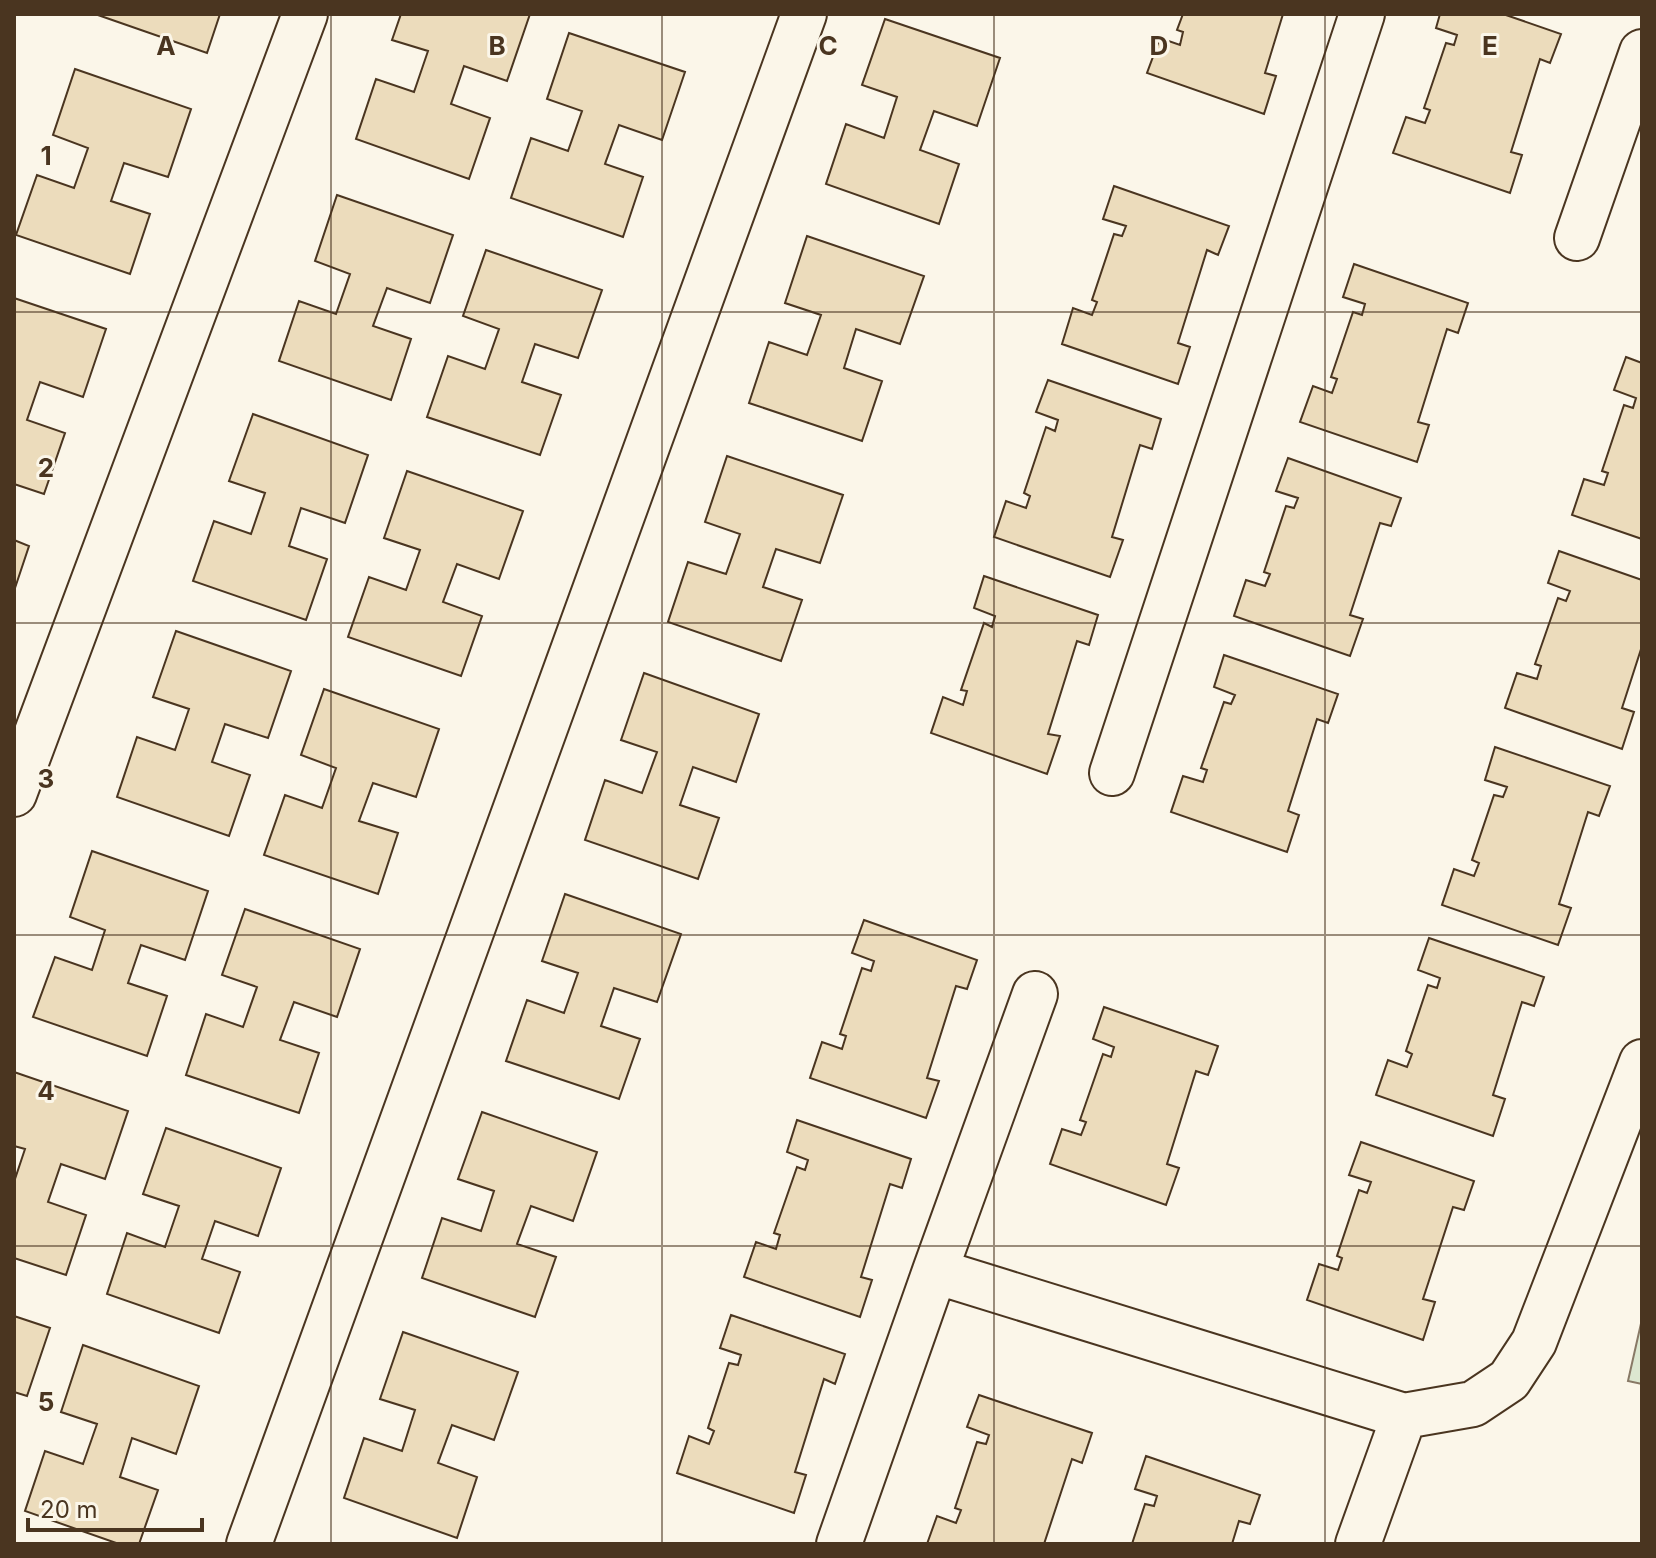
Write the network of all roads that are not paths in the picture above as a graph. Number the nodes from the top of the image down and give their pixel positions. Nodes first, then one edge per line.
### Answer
1 (305, 14) edge
2 (804, 14) edge
3 (1362, 14) edge
4 (1642, 52) edge
5 (1577, 238) dead end
6 (1112, 773) dead end
7 (14, 794) edge
8 (1035, 994) dead end
9 (1642, 1062) edge
10 (935, 1271) junction
11 (1404, 1416) junction
12 (249, 1544) edge
13 (839, 1544) edge
14 (1358, 1544) edge

1 - 7 street
2 - 12 street
3 - 6 street
4 - 5 street
8 - 10 street
9 - 11 street
10 - 11 street
10 - 13 street
11 - 14 street

